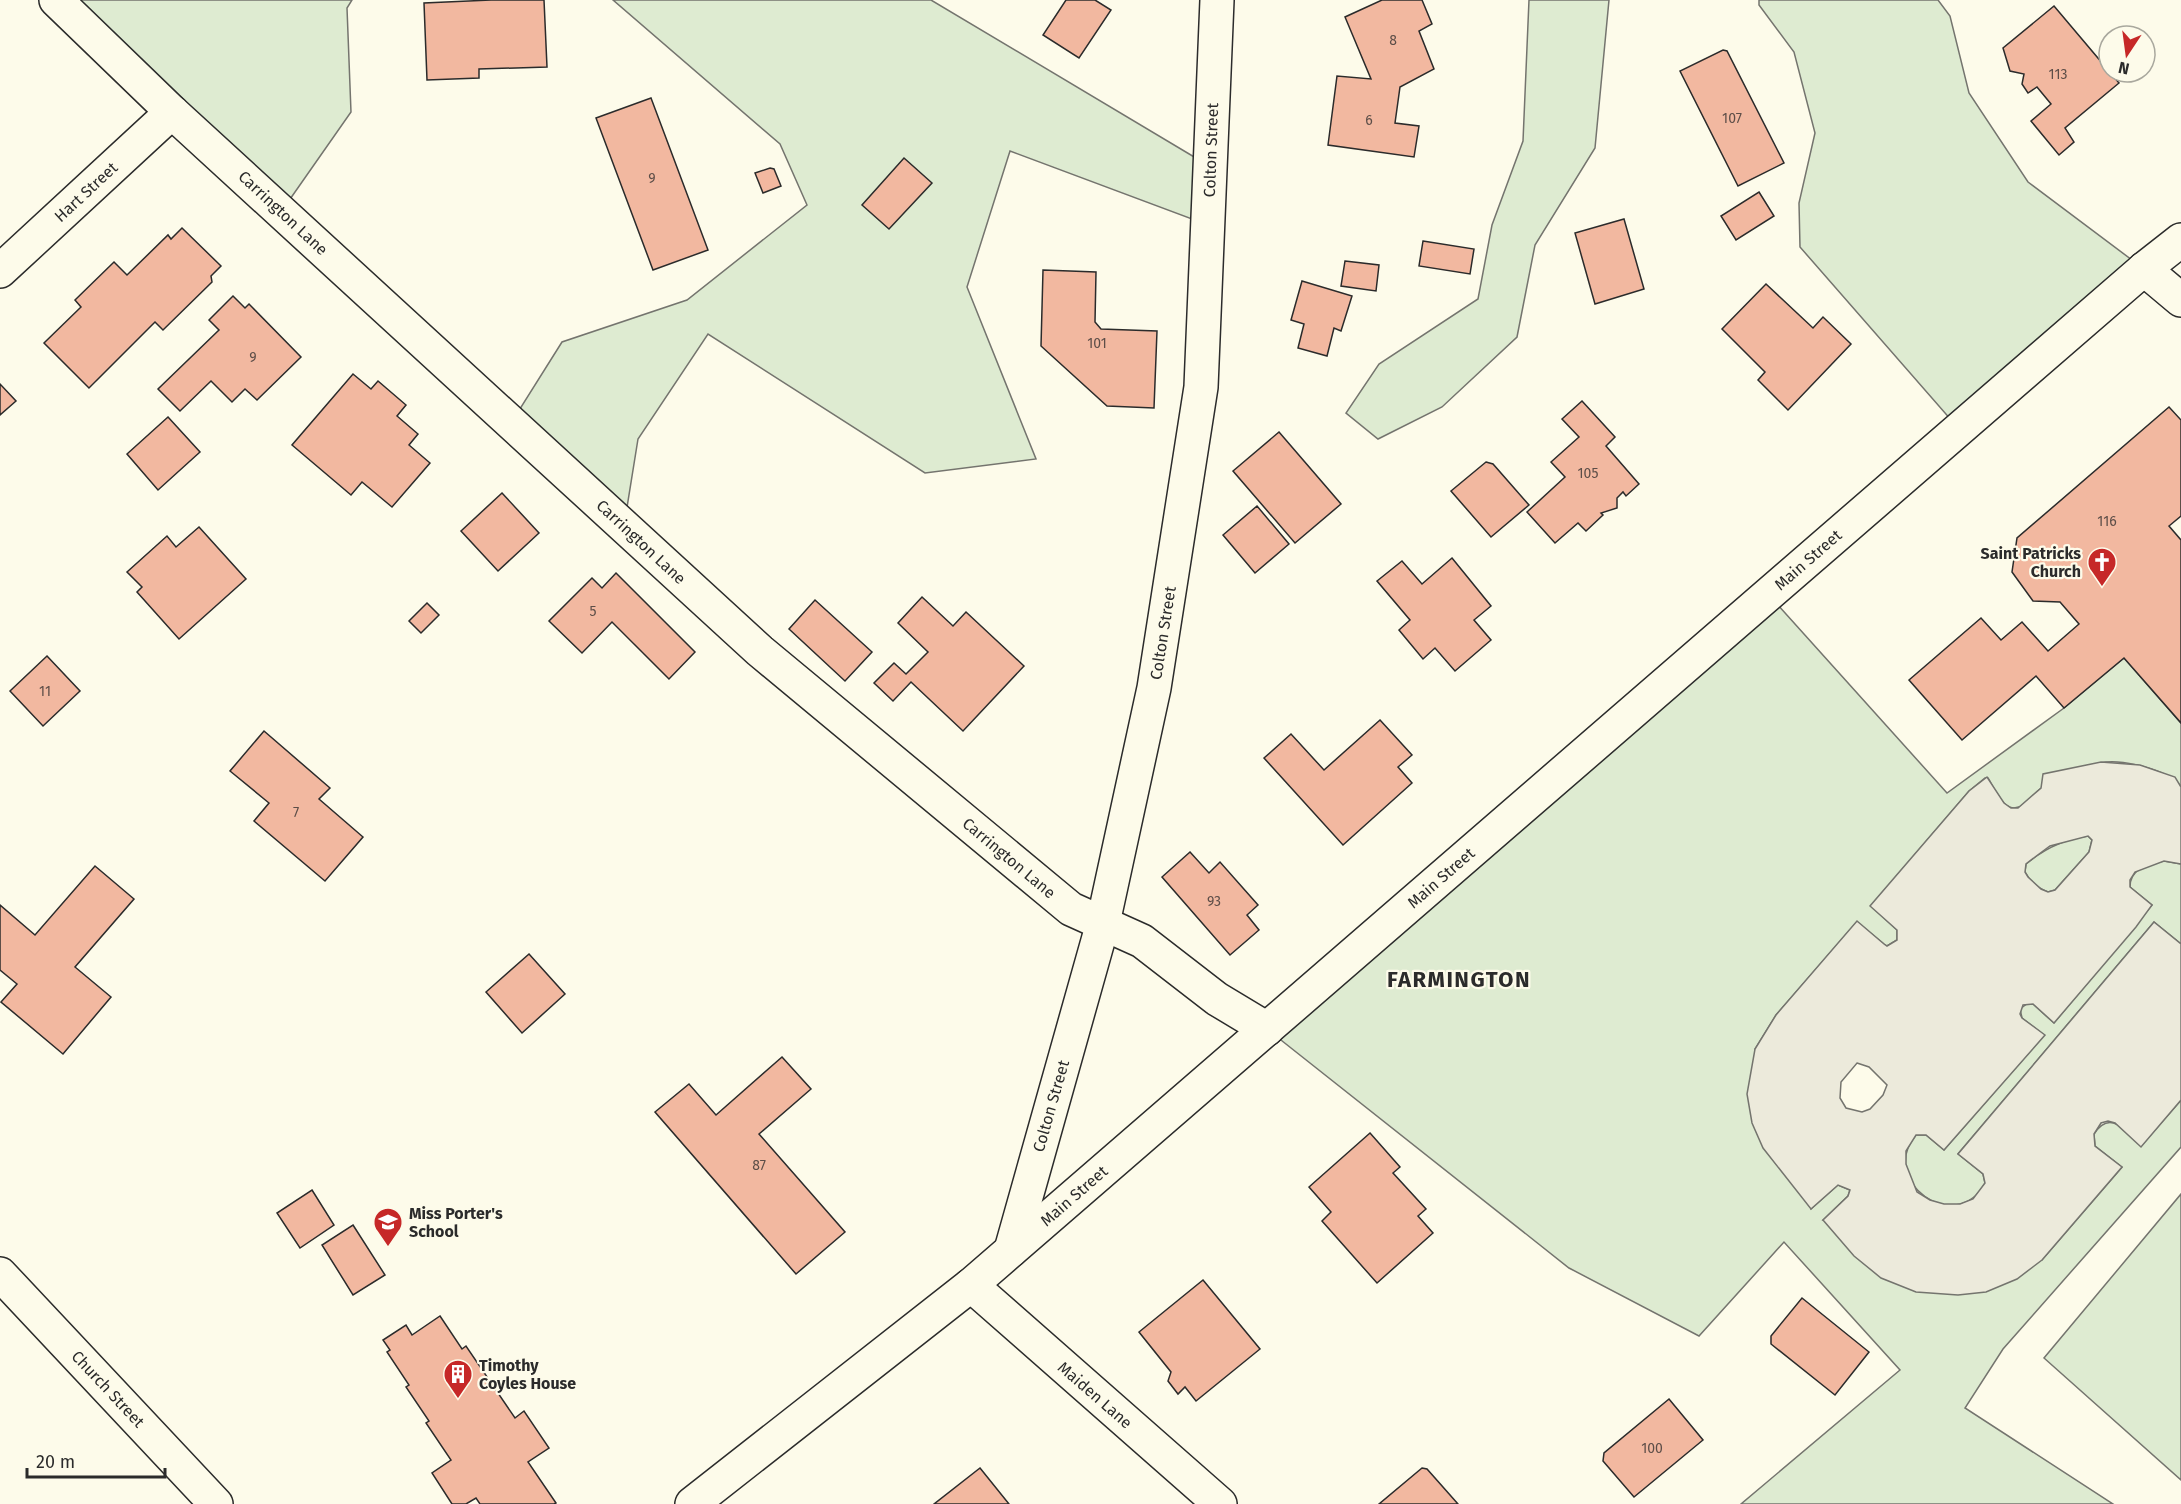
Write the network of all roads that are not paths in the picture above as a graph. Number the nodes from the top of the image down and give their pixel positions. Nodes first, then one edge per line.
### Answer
1 (56, 0) edge
2 (1217, 0) edge
3 (172, 112) junction
4 (2181, 240) edge
5 (2144, 269) junction
6 (0, 271) edge
7 (2181, 300) edge
8 (1103, 923) junction
9 (1267, 1029) junction
10 (1011, 1250) junction
11 (0, 1274) edge
12 (971, 1284) junction
13 (216, 1504) edge
14 (692, 1504) edge
15 (1220, 1504) edge

1 - 3 main road, Carrington Lane
2 - 8 main road, Colton Street
3 - 6 main road, Hart Street
3 - 8 main road, Carrington Lane
4 - 5 main road, Main Street
5 - 7 main road
5 - 9 main road, Main Street
8 - 9 main road, Carrington Lane
8 - 10 main road, Colton Street
9 - 10 main road, Main Street
10 - 12 main road, Main Street
11 - 13 main road, Church Street
12 - 14 main road, Main Street
12 - 15 main road, Maiden Lane

